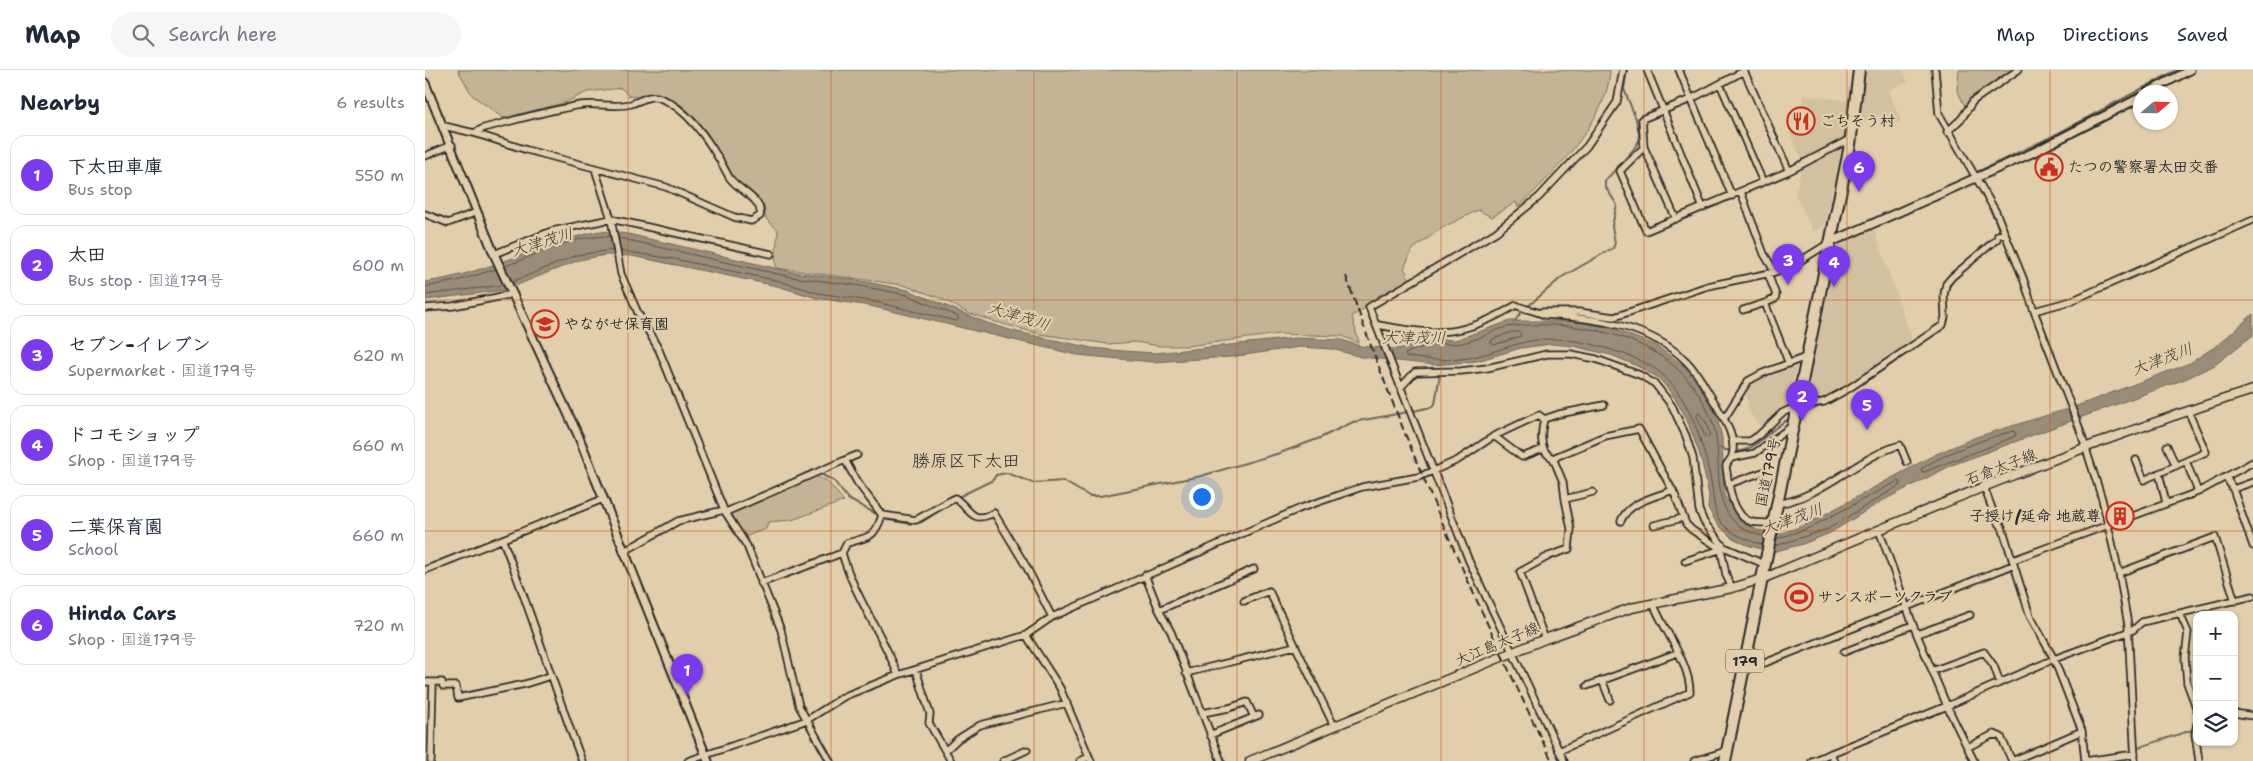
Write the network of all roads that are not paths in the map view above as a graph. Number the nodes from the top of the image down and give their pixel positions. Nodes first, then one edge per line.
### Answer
1 (1623, 70) edge
2 (1647, 70) edge
3 (1679, 70) edge
4 (1859, 70) edge
5 (1935, 70) edge
6 (2018, 70) edge
7 (2189, 70) edge
8 (425, 83) edge
9 (1720, 84) junction
10 (2161, 85) edge
11 (1691, 99) junction
12 (2133, 101) edge
13 (1663, 111) junction
14 (444, 126) junction
15 (1947, 132) junction
16 (474, 133) junction
17 (1850, 139) junction
18 (452, 145) junction
19 (1644, 146) junction
20 (425, 156) edge
21 (595, 169) junction
22 (1789, 171) junction
23 (1974, 177) junction
24 (1763, 182) junction
25 (1741, 192) junction
26 (1732, 196) junction
27 (1703, 208) junction
28 (477, 212) junction
29 (425, 214) edge
30 (611, 219) junction
31 (1676, 219) junction
32 (2253, 220) edge
33 (2005, 233) junction
34 (1829, 243) junction
35 (494, 254) junction
36 (771, 254) dead end
37 (1775, 272) junction
38 (1768, 274) junction
39 (513, 294) junction
40 (1765, 303) junction
41 (425, 308) edge
42 (1743, 310) dead end
43 (1539, 312) junction
44 (2033, 312) junction
45 (1378, 325) junction
46 (1806, 357) junction
47 (1789, 364) junction
48 (1401, 387) junction
49 (2253, 390) edge
50 (1604, 405) dead end
51 (1797, 406) junction
52 (2188, 411) junction
53 (1545, 419) junction
54 (1724, 419) junction
55 (1793, 425) junction
56 (1494, 436) junction
57 (1734, 441) junction
58 (2167, 446) dead end
59 (1543, 449) junction
60 (2086, 449) junction
61 (857, 454) dead end
62 (1553, 458) junction
63 (1731, 458) junction
64 (845, 460) junction
65 (2136, 460) dead end
66 (2185, 461) junction
67 (1907, 462) dead end
68 (2253, 462) edge
69 (2175, 466) junction
70 (1433, 471) junction
71 (1763, 472) dead end
72 (2159, 473) junction
73 (2226, 477) junction
74 (2253, 482) edge
75 (1729, 484) junction
76 (1984, 487) junction
77 (2233, 489) junction
78 (1673, 490) junction
79 (1593, 492) dead end
80 (2198, 492) junction
81 (1565, 498) junction
82 (603, 499) junction
83 (2166, 503) junction
84 (1776, 504) junction
85 (725, 511) junction
86 (881, 518) junction
87 (1683, 518) junction
88 (1621, 521) dead end
89 (1654, 525) dead end
90 (1772, 525) junction
91 (2108, 526) junction
92 (1879, 530) junction
93 (503, 541) junction
94 (2253, 544) edge
95 (1722, 548) junction
96 (623, 552) junction
97 (842, 553) junction
98 (1685, 561) dead end
99 (1765, 562) junction
100 (2013, 563) junction
101 (1254, 569) dead end
102 (425, 570) edge
103 (2119, 573) junction
104 (1145, 575) junction
105 (1762, 580) junction
106 (761, 583) junction
107 (1732, 588) junction
108 (2253, 596) edge
109 (2235, 600) junction
110 (1243, 601) dead end
111 (1653, 603) junction
112 (1906, 606) junction
113 (1159, 610) junction
114 (1970, 614) dead end
115 (2180, 614) junction
116 (1052, 617) junction
117 (1913, 625) junction
118 (2128, 632) junction
119 (1917, 634) junction
120 (1026, 635) junction
121 (1545, 639) junction
122 (1295, 646) junction
123 (1844, 652) dead end
124 (1511, 653) junction
125 (1677, 653) junction
126 (2054, 659) junction
127 (1744, 668) junction
128 (916, 670) junction
129 (1932, 671) junction
130 (1186, 673) junction
131 (898, 675) junction
132 (550, 676) junction
133 (1602, 680) junction
134 (425, 682) edge
135 (433, 682) junction
136 (2000, 683) junction
137 (1587, 686) dead end
138 (1610, 700) dead end
139 (2194, 701) edge
140 (1067, 703) junction
141 (1947, 706) junction
142 (1202, 713) junction
143 (2238, 714) edge
144 (2253, 716) edge
145 (807, 720) junction
146 (1334, 726) junction
147 (2082, 732) junction
148 (1211, 735) junction
149 (428, 737) edge
150 (1968, 746) junction
151 (2197, 746) edge
152 (946, 750) junction
153 (1027, 750) dead end
154 (1559, 751) junction
155 (1831, 753) junction
156 (1726, 756) edge
157 (707, 758) edge
158 (2135, 758) edge
159 (1090, 759) edge
160 (431, 761) edge
161 (582, 761) edge
162 (688, 761) edge
163 (830, 761) edge
164 (951, 761) edge
165 (1003, 761) edge
166 (1081, 761) edge
167 (1221, 761) edge
168 (1251, 761) edge
169 (1564, 761) edge
170 (1693, 761) edge
171 (1812, 761) edge
172 (1834, 761) edge
173 (1974, 761) edge
174 (2012, 761) edge
175 (2085, 761) edge
176 (2199, 761) edge

1 - 45 street
2 - 13 street
3 - 11 street
4 - 17 highway, 国道179号 / 179
5 - 15 street
6 - 15 street
7 - 10 street
8 - 14 street
9 - 11 street
9 - 22 street
9 - 24 street
11 - 13 street
11 - 26 street
12 - 23 street
13 - 19 street
13 - 27 street
14 - 16 street
14 - 18 street
15 - 23 street
16 - 21 street
16 - 21 street
17 - 22 street
17 - 34 highway, 国道179号 / 179
18 - 20 street
18 - 28 street
19 - 31 street
19 - 31 street
21 - 30 street
22 - 24 street
23 - 33 street
23 - 34 street
24 - 25 street
25 - 26 street
25 - 37 street
26 - 27 street
27 - 31 street
28 - 29 street
28 - 35 street
30 - 35 street
30 - 36 street
30 - 85 street
32 - 44 street
33 - 44 street
33 - 51 street
34 - 37 street
34 - 46 highway, 国道179号 / 179
35 - 39 street
37 - 38 street
38 - 40 street
38 - 43 street
39 - 41 street
39 - 82 street
40 - 42 street
40 - 47 street
43 - 45 street
43 - 54 street
44 - 60 street
45 - 48 street
46 - 47 street
46 - 51 highway, 国道179号 / 179
47 - 54 street
48 - 70 street
48 - 95 street
49 - 52 main road, 石倉太子線
50 - 53 street
51 - 55 highway, 国道179号 / 179
51 - 57 street
52 - 60 main road, 石倉太子線
52 - 66 street
53 - 56 street
53 - 59 street
54 - 57 street
55 - 63 street
55 - 84 highway, 国道179号 / 179
56 - 59 street
56 - 70 street
57 - 63 street
58 - 69 street
59 - 62 street
60 - 76 main road, 石倉太子線
60 - 91 street
61 - 64 street
62 - 78 street
62 - 81 street
63 - 75 street
64 - 85 street
64 - 86 street
65 - 72 street
66 - 69 street
66 - 80 street
67 - 84 street
68 - 73 street
69 - 72 street
70 - 104 street
70 - 124 street
71 - 75 street
72 - 83 street
73 - 77 street
73 - 80 street
74 - 77 street
75 - 90 street
76 - 92 main road, 石倉太子線
76 - 100 street
77 - 94 street
78 - 87 street
78 - 88 street
79 - 81 street
80 - 83 street
81 - 121 street
82 - 93 street
82 - 96 street
83 - 91 street
84 - 90 highway, 国道179号 / 179
85 - 96 street
85 - 106 street
86 - 97 street
86 - 116 street
87 - 89 street
87 - 95 street
90 - 99 highway, 国道179号 / 179
91 - 100 street
91 - 103 street
92 - 105 main road, 石倉太子線
92 - 112 street
93 - 102 street
93 - 132 street
95 - 98 street
95 - 99 street
95 - 107 street
96 - 157 street
97 - 106 street
97 - 131 street
99 - 105 highway, 国道179号 / 179
100 - 112 street
100 - 126 street
101 - 113 street
103 - 109 street
103 - 118 street
104 - 113 street
104 - 116 street
105 - 107 main road, 大江島太子線
105 - 127 highway, 国道179号 / 179
106 - 145 street
107 - 111 main road, 大江島太子線
108 - 109 street
109 - 115 street
110 - 122 street
111 - 121 main road, 大江島太子線
111 - 125 street
112 - 117 street
112 - 127 street
113 - 130 street
114 - 119 street
115 - 118 street
115 - 139 street
116 - 120 street
117 - 119 street
117 - 123 street
118 - 126 street
118 - 158 street
119 - 129 street
120 - 128 street
120 - 140 street
121 - 124 main road, 大江島太子線
122 - 130 street
122 - 146 street
124 - 146 main road, 大江島太子線
124 - 154 street
125 - 133 street
125 - 154 street
126 - 136 street
126 - 147 street
127 - 156 highway, 国道179号 / 179
128 - 131 street
128 - 152 street
129 - 136 street
129 - 141 street
130 - 142 street
131 - 145 street
132 - 135 street
132 - 161 street
133 - 137 street
133 - 138 street
134 - 135 street
135 - 149 street
136 - 141 street
140 - 152 street
140 - 159 street
141 - 150 street
141 - 155 street
142 - 148 street
142 - 148 street
143 - 144 street
145 - 157 street
145 - 163 street
146 - 168 main road, 大江島太子線
147 - 174 street
147 - 175 street
148 - 167 street
149 - 160 street
150 - 173 street
150 - 174 street
151 - 176 street
152 - 164 street
153 - 165 street
154 - 169 street
155 - 171 street
155 - 172 street
156 - 170 street
157 - 162 street
158 - 175 street
159 - 166 street

